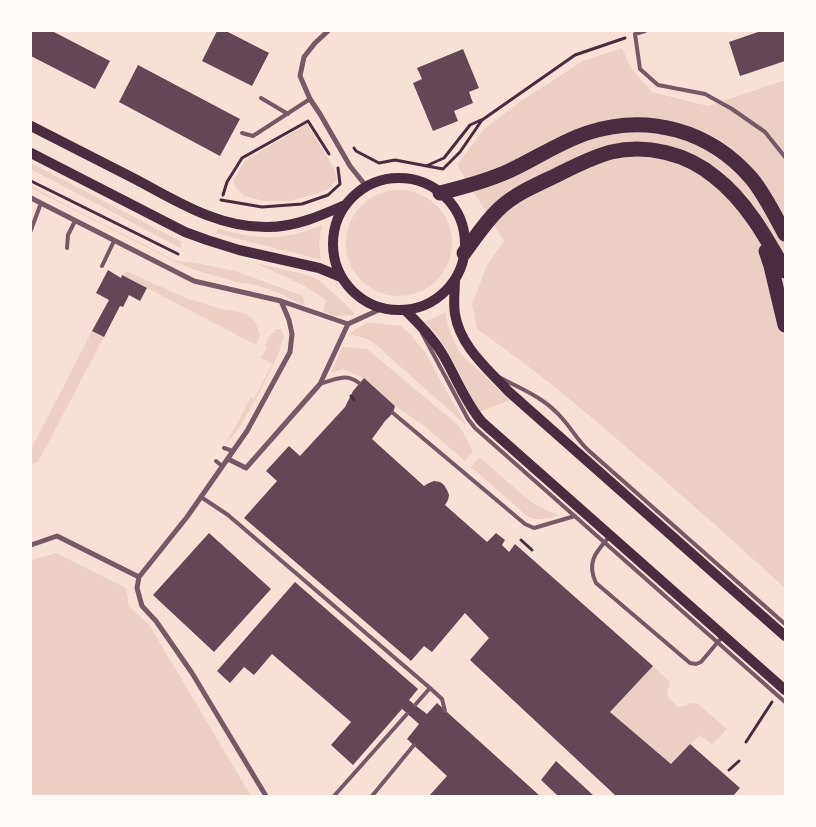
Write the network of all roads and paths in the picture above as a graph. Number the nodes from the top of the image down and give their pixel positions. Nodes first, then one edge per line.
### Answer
1 (328, 31) edge
2 (645, 31) edge
3 (635, 34) junction
4 (261, 98) dead end
5 (310, 99) junction
6 (288, 114) junction
7 (482, 120) junction
8 (31, 126) edge
9 (242, 134) dead end
10 (351, 142) dead end
11 (31, 152) edge
12 (785, 157) edge
13 (332, 160) dead end
14 (426, 166) junction
15 (338, 167) dead end
16 (31, 181) edge
17 (366, 186) junction
18 (440, 192) junction
19 (223, 195) dead end
20 (31, 198) edge
21 (221, 200) dead end
22 (41, 203) junction
23 (345, 205) junction
24 (75, 221) junction
25 (756, 224) junction
26 (31, 230) edge
27 (785, 234) edge
28 (114, 240) junction
29 (67, 248) dead end
30 (464, 253) junction
31 (178, 254) dead end
32 (102, 266) dead end
33 (785, 271) edge
34 (341, 277) junction
35 (455, 278) junction
36 (281, 301) junction
37 (383, 308) junction
38 (405, 310) junction
39 (348, 324) junction
40 (785, 325) edge
41 (492, 373) junction
42 (359, 383) dead end
43 (320, 384) junction
44 (351, 396) dead end
45 (354, 400) dead end
46 (393, 413) dead end
47 (224, 448) dead end
48 (233, 451) junction
49 (228, 459) junction
50 (216, 461) dead end
51 (222, 466) junction
52 (201, 497) junction
53 (579, 514) junction
54 (608, 539) junction
55 (521, 540) dead end
56 (31, 544) edge
57 (532, 550) dead end
58 (139, 577) junction
59 (785, 624) edge
60 (785, 636) edge
61 (721, 639) junction
62 (430, 688) junction
63 (785, 690) edge
64 (772, 702) dead end
65 (785, 702) edge
66 (415, 704) dead end
67 (445, 710) dead end
68 (407, 714) dead end
69 (746, 742) dead end
70 (414, 746) dead end
71 (739, 762) dead end
72 (729, 770) dead end
73 (266, 796) edge
74 (334, 796) edge
75 (372, 796) edge

1 - 5 street
2 - 3 lane
3 - 7 path
3 - 12 lane
4 - 6 lane
5 - 6 lane
5 - 17 street
6 - 9 lane
7 - 14 path
7 - 14 path
8 - 23 main road
10 - 14 path
11 - 34 main road
13 - 19 path
15 - 21 path
16 - 31 path
17 - 18 main road
17 - 23 main road
18 - 27 highway
18 - 30 main road
20 - 22 street
22 - 24 street
22 - 26 lane
23 - 34 main road
24 - 28 street
24 - 29 lane
25 - 30 highway
25 - 33 highway
25 - 40 highway
28 - 32 lane
28 - 36 street
30 - 35 main road
34 - 37 main road
35 - 38 main road
35 - 41 main road
36 - 39 street
36 - 48 street
37 - 38 main road
37 - 39 street
38 - 53 main road
39 - 43 street
41 - 59 lane
41 - 60 main road
42 - 43 lane
43 - 49 street
44 - 45 path
46 - 53 lane
47 - 48 lane
48 - 49 street
49 - 51 street
50 - 51 lane
51 - 52 street
52 - 58 street
52 - 62 lane
53 - 54 main road
54 - 61 main road
54 - 61 lane
55 - 57 path
56 - 58 street
58 - 73 street
61 - 63 main road
61 - 65 lane
62 - 66 lane
62 - 67 lane
64 - 69 path
68 - 74 lane
70 - 75 lane
71 - 72 path

